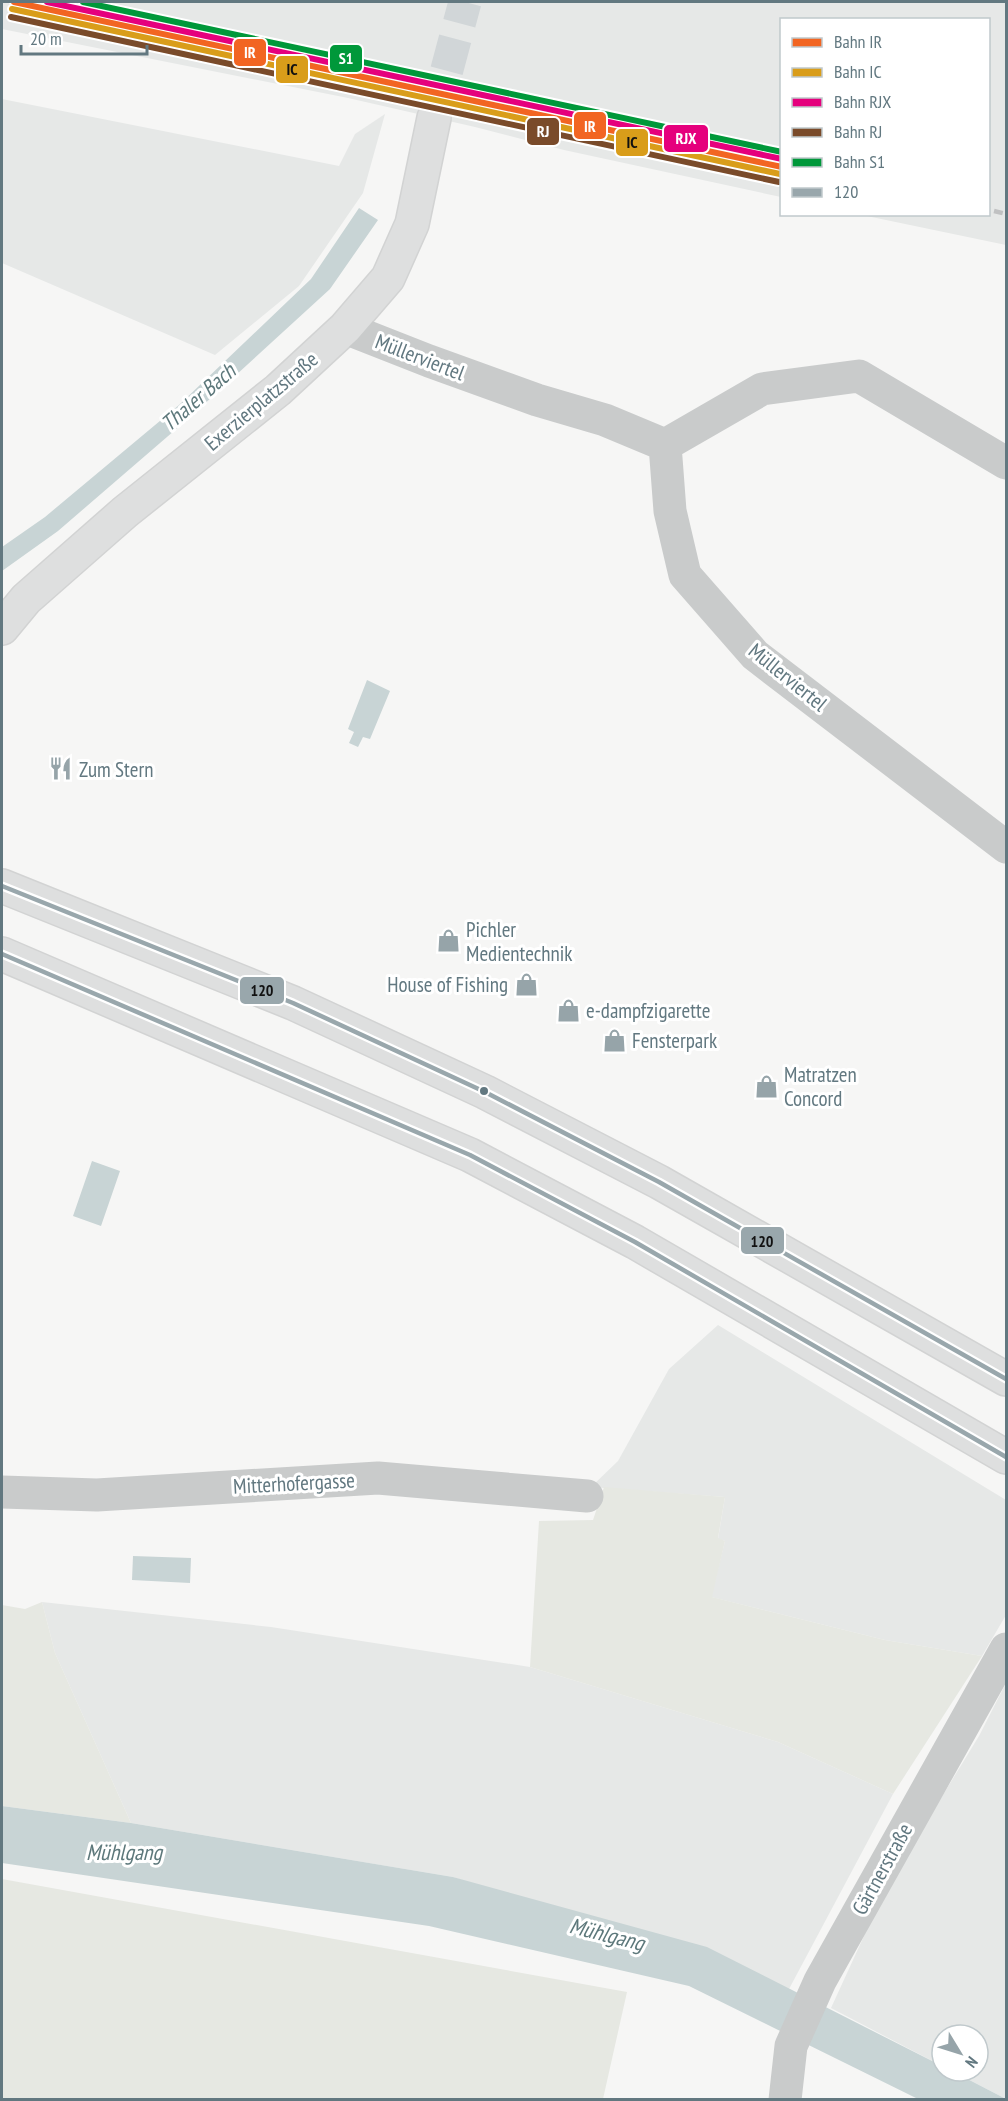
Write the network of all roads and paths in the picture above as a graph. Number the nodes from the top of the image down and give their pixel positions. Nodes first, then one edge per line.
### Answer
1 (434, 118) tunnel mouth
2 (345, 328) junction
3 (665, 445) junction
4 (1006, 463) edge
5 (2, 628) edge
6 (1006, 847) edge
7 (2, 886) edge
8 (2, 954) edge
9 (1006, 1379) edge
10 (1006, 1457) edge
11 (2, 1492) edge
12 (587, 1496) dead end
13 (1006, 1649) edge
14 (784, 2100) edge

1 - 2 main road, Exerzierplatzstraße
2 - 3 street, Müllerviertel
2 - 5 main road, Exerzierplatzstraße
3 - 4 street
3 - 6 street, Müllerviertel
7 - 9 main road
8 - 10 main road
11 - 12 street, Mitterhofergasse
13 - 14 street, Gärtnerstraße

